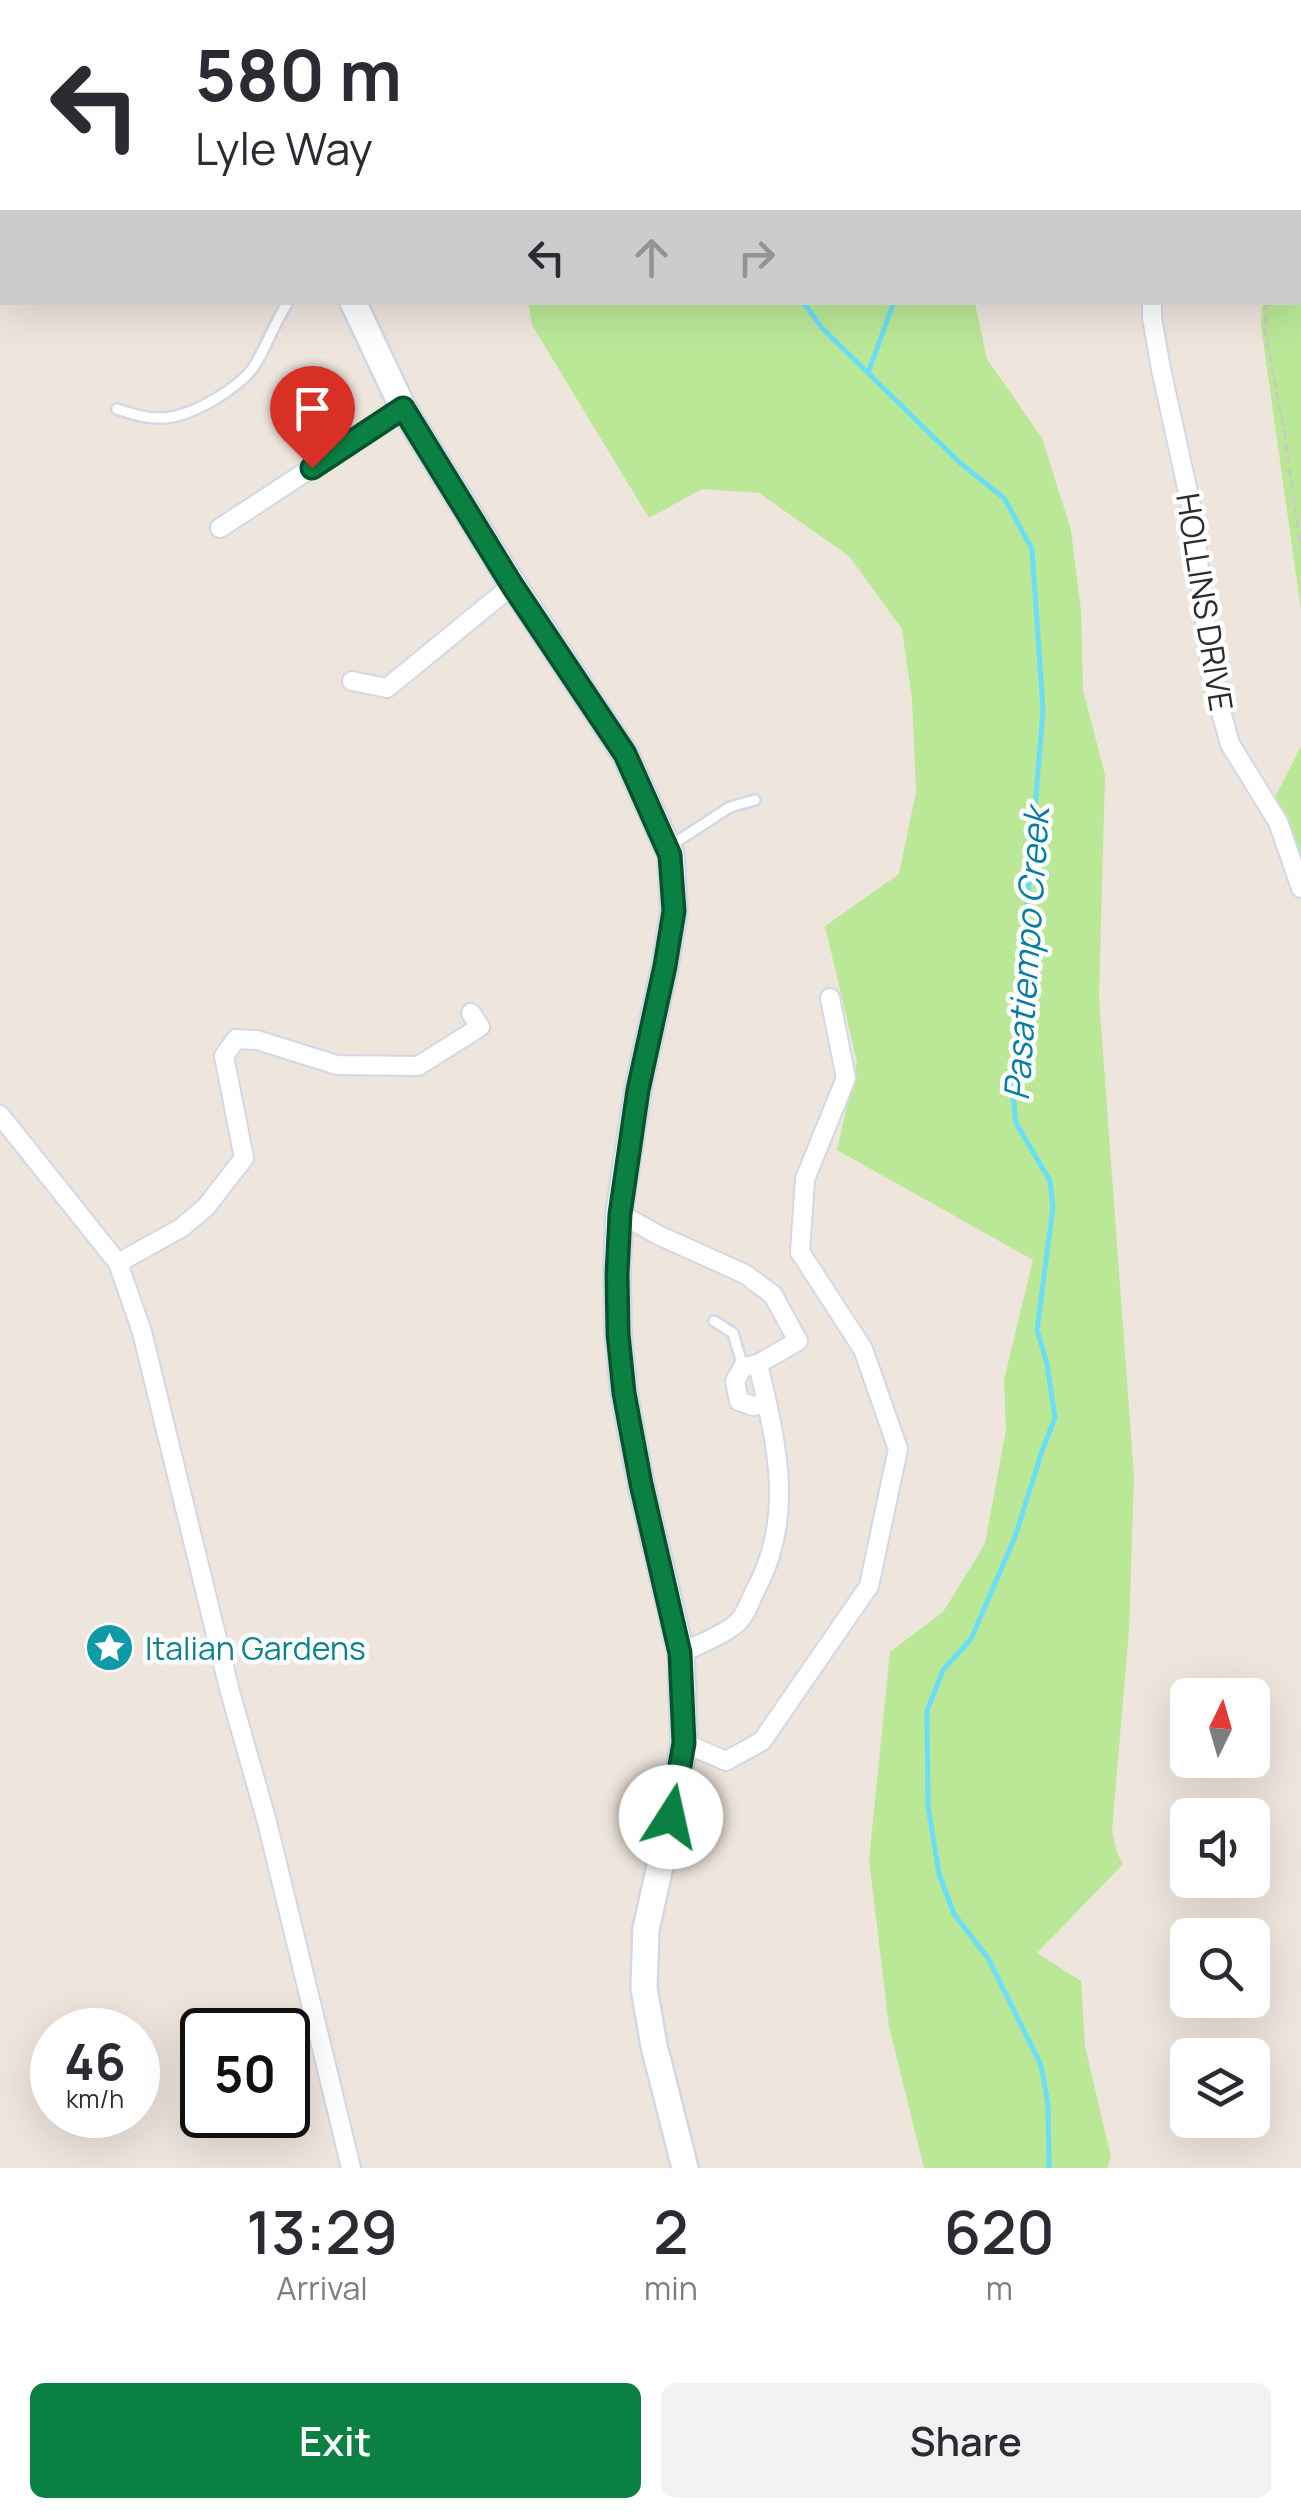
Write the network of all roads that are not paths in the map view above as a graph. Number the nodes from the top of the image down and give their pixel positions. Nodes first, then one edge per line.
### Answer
1 (286, 305) edge
2 (353, 305) edge
3 (1152, 305) edge
4 (403, 408) junction
5 (117, 409) dead end
6 (220, 528) dead end
7 (512, 585) junction
8 (352, 681) dead end
9 (756, 800) dead end
10 (667, 848) junction
11 (1301, 888) edge
12 (830, 998) dead end
13 (470, 1013) dead end
14 (0, 1115) edge
15 (620, 1214) junction
16 (118, 1263) junction
17 (714, 1320) dead end
18 (751, 1365) junction
19 (766, 1403) junction
20 (680, 1653) junction
21 (684, 1743) junction
22 (351, 2168) edge
23 (686, 2168) edge

1 - 5 lane
2 - 4 main road
3 - 11 street, HOLLINS DRIVE
4 - 6 street
4 - 7 main road
7 - 8 street
7 - 10 main road
9 - 10 lane
10 - 15 main road
12 - 21 street
13 - 16 street
14 - 16 street
15 - 18 street
15 - 20 main road
16 - 22 street
17 - 18 lane
18 - 19 street
18 - 19 street
19 - 20 street
20 - 21 main road
21 - 23 main road

